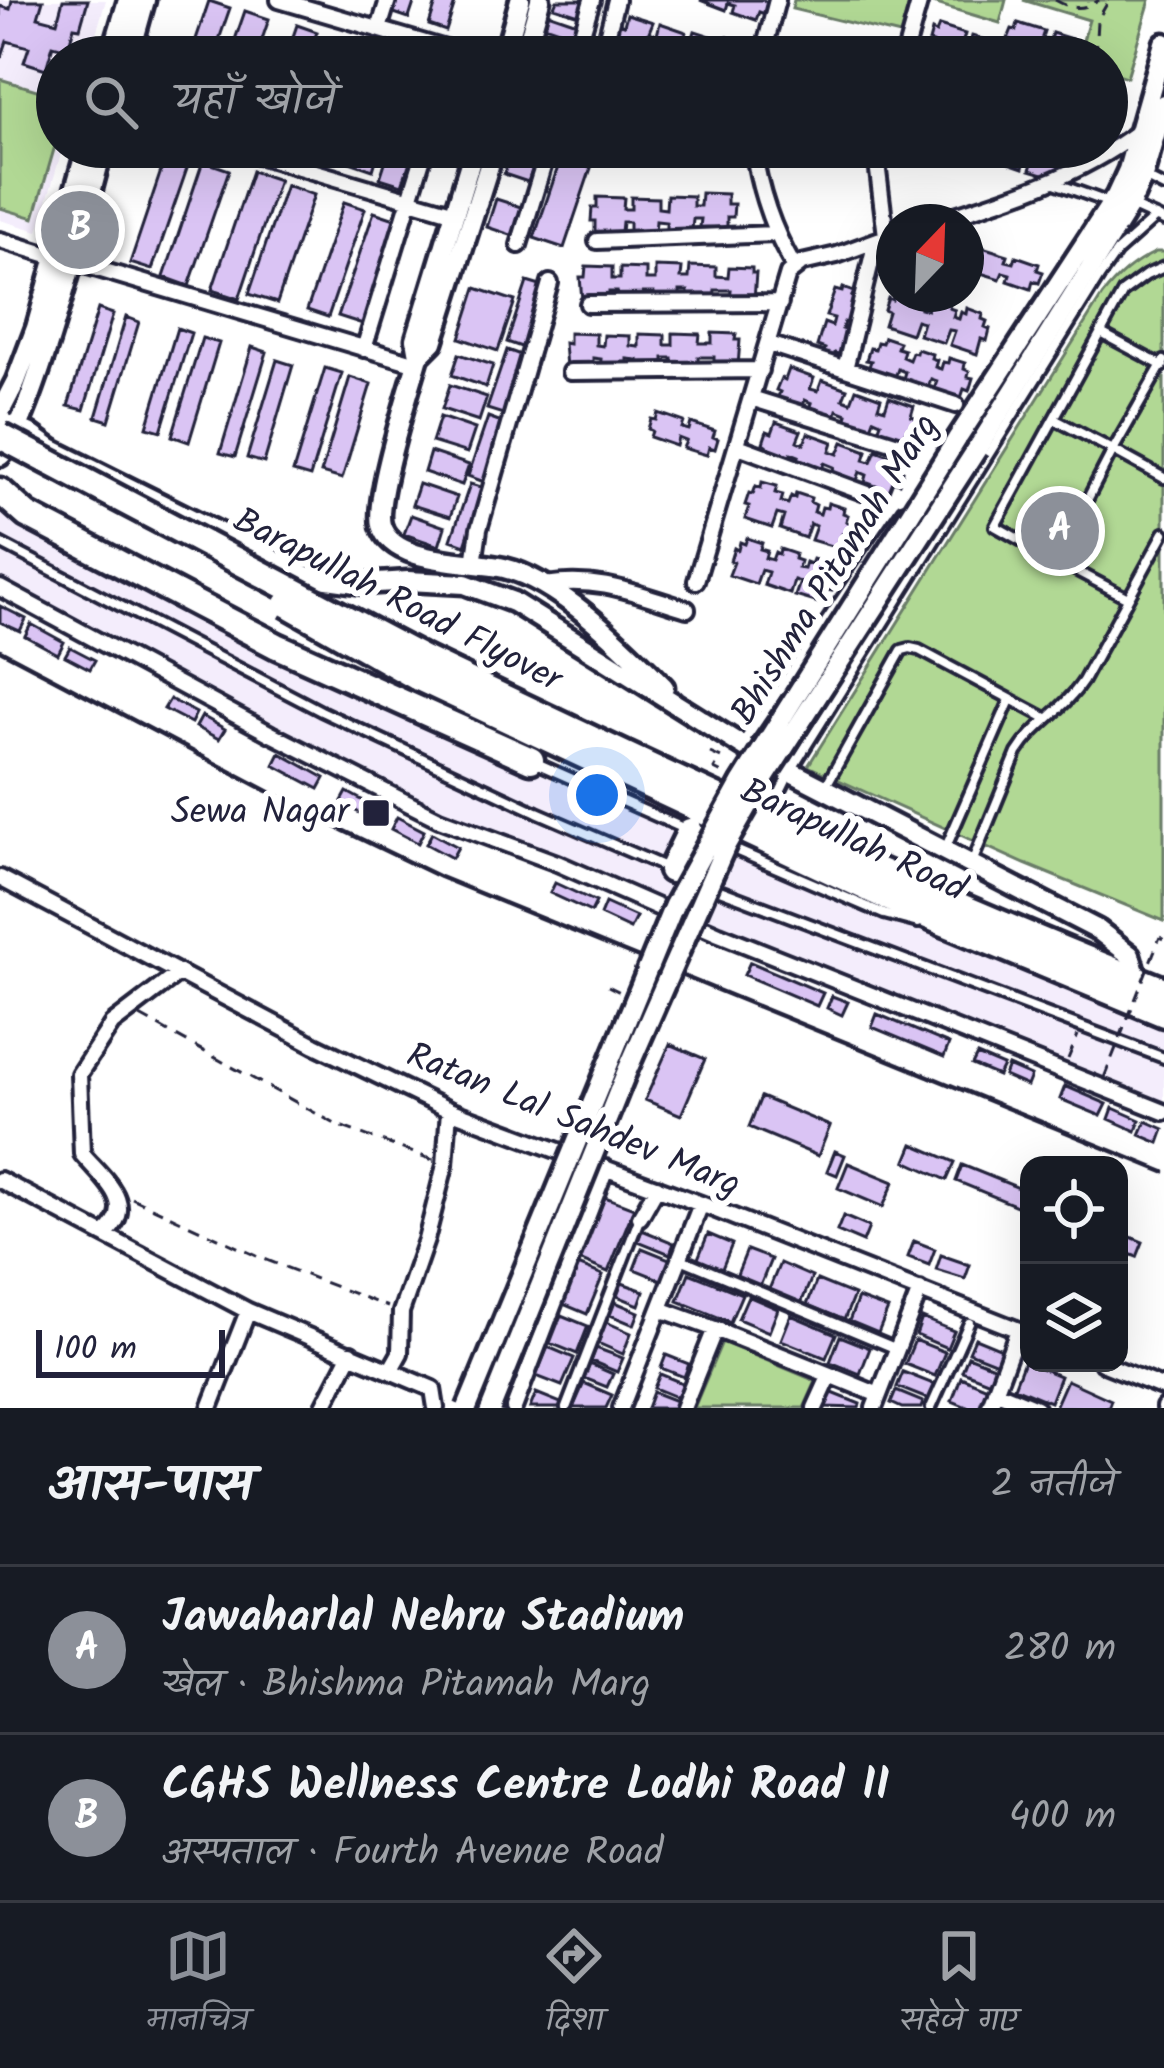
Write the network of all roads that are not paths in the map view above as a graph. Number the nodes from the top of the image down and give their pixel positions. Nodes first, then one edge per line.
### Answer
1 (128, 0) edge
2 (145, 0) edge
3 (279, 0) edge
4 (388, 0) edge
5 (520, 0) edge
6 (540, 0) edge
7 (592, 0) edge
8 (616, 0) edge
9 (777, 0) edge
10 (920, 0) edge
11 (380, 29) junction
12 (117, 36) edge
13 (135, 36) edge
14 (401, 36) edge
15 (510, 36) edge
16 (530, 36) edge
17 (581, 36) edge
18 (607, 36) edge
19 (768, 36) edge
20 (910, 36) edge
21 (1164, 43) edge
22 (1164, 104) edge
23 (1139, 130) junction
24 (1128, 139) edge
25 (82, 168) edge
26 (96, 168) edge
27 (302, 168) edge
28 (420, 168) edge
29 (469, 168) edge
30 (488, 168) edge
31 (543, 168) edge
32 (757, 168) edge
33 (878, 168) edge
34 (1080, 168) edge
35 (1143, 176) junction
36 (1052, 182) junction
37 (1164, 188) edge
38 (410, 200) junction
39 (882, 204) edge
40 (1120, 204) junction
41 (984, 207) edge
42 (454, 213) junction
43 (1160, 219) edge
44 (775, 234) junction
45 (0, 240) edge
46 (876, 240) edge
47 (597, 241) dead end
48 (519, 245) dead end
49 (63, 259) junction
50 (1164, 266) edge
51 (794, 267) junction
52 (876, 267) edge
53 (1095, 273) junction
54 (550, 284) dead end
55 (780, 303) junction
56 (588, 304) dead end
57 (1101, 333) junction
58 (769, 344) junction
59 (364, 349) junction
60 (418, 360) junction
61 (1163, 364) edge
62 (845, 369) junction
63 (760, 370) junction
64 (570, 372) dead end
65 (751, 398) junction
66 (956, 405) dead end
67 (1054, 419) junction
68 (4, 437) edge
69 (958, 439) junction
70 (898, 444) dead end
71 (738, 446) junction
72 (1113, 450) junction
73 (1164, 478) edge
74 (0, 491) edge
75 (868, 494) dead end
76 (1164, 533) edge
77 (0, 543) edge
78 (1056, 560) junction
79 (474, 564) junction
80 (696, 580) dead end
81 (545, 585) junction
82 (0, 588) edge
83 (1128, 598) junction
84 (687, 609) dead end
85 (420, 668) junction
86 (465, 700) junction
87 (1010, 700) junction
88 (688, 712) junction
89 (1046, 718) junction
90 (516, 724) junction
91 (453, 725) junction
92 (741, 746) junction
93 (504, 748) junction
94 (531, 760) joint
95 (790, 772) junction
96 (824, 789) junction
97 (766, 821) junction
98 (690, 831) junction
99 (944, 851) junction
100 (971, 865) junction
101 (670, 870) junction
102 (0, 878) edge
103 (989, 942) junction
104 (179, 973) junction
105 (1155, 983) edge
106 (1164, 1014) edge
107 (1164, 1058) edge
108 (449, 1109) junction
109 (1164, 1112) edge
110 (606, 1168) junction
111 (0, 1180) edge
112 (657, 1187) junction
113 (700, 1204) junction
114 (640, 1216) joint
115 (104, 1235) junction
116 (680, 1258) junction
117 (920, 1289) junction
118 (661, 1310) junction
119 (248, 1311) junction
120 (971, 1318) junction
121 (715, 1329) junction
122 (1020, 1331) edge
123 (1020, 1338) edge
124 (897, 1349) junction
125 (350, 1353) junction
126 (391, 1369) junction
127 (1124, 1372) edge
128 (830, 1375) junction
129 (1164, 1388) edge
130 (995, 1391) junction
131 (877, 1402) edge
132 (210, 1408) edge
133 (323, 1408) edge
134 (436, 1408) edge
135 (466, 1408) edge
136 (491, 1408) edge
137 (514, 1408) edge
138 (566, 1408) edge
139 (621, 1408) edge
140 (683, 1408) edge
141 (815, 1408) edge
142 (931, 1408) edge
143 (989, 1408) edge
144 (1036, 1408) edge

1 - 12 main road
2 - 13 main road
3 - 11 street
4 - 11 street
5 - 15 main road
6 - 16 main road
7 - 17 street
8 - 18 street
9 - 19 street
10 - 20 street
11 - 14 street
21 - 23 main road, Bhishma Pitamah Marg
22 - 35 main road, Bhishma Pitamah Marg
23 - 24 street
23 - 40 main road, Bhishma Pitamah Marg
25 - 49 main road
26 - 49 main road
27 - 38 street
28 - 38 street
29 - 42 main road
30 - 60 main road
31 - 48 street
32 - 44 street
33 - 39 street
34 - 36 street
35 - 37 lane
35 - 40 main road, Bhishma Pitamah Marg
36 - 40 lane
36 - 41 street
38 - 42 street
38 - 59 street
40 - 43 lane
40 - 53 main road, Bhishma Pitamah Marg
40 - 69 main road, Bhishma Pitamah Marg
42 - 60 main road
43 - 53 lane
44 - 47 street
44 - 51 street
45 - 49 street
46 - 51 street
49 - 59 street
49 - 68 main road
50 - 57 lane
51 - 55 street
52 - 62 street
53 - 95 lane
53 - 136 main road, Bhishma Pitamah Marg, bridge
54 - 79 street
55 - 56 street
55 - 58 street
57 - 61 lane
57 - 67 lane
58 - 62 street
58 - 63 street
59 - 60 street
60 - 79 main road
61 - 72 lane
62 - 66 street
63 - 64 street
63 - 65 street
65 - 70 street
65 - 71 street
67 - 72 lane
67 - 78 lane
68 - 85 highway, Barapullah Road Flyover, bridge
68 - 88 main road
69 - 92 lane
69 - 135 main road, Bhishma Pitamah Marg, bridge
71 - 75 street
71 - 80 street
72 - 73 lane
72 - 78 lane
74 - 91 highway
76 - 83 lane
77 - 101 lane
78 - 83 lane
79 - 81 main road
81 - 84 street
81 - 88 main road
82 - 109 street
83 - 89 lane
85 - 86 highway, Barapullah Road Flyover
85 - 97 highway, Barapullah Road Flyover
86 - 90 highway, Barapullah Road Flyover
86 - 91 highway
87 - 89 lane
87 - 96 lane
87 - 99 lane
88 - 92 main road
89 - 100 lane
90 - 93 highway
90 - 103 highway, Barapullah Road
91 - 93 highway
92 - 95 main road
93 - 94 highway
94 - 98 lane
95 - 96 main road
95 - 97 lane
96 - 99 main road
97 - 105 highway, Barapullah Road
98 - 101 highway
98 - 103 lane
99 - 100 main road
100 - 105 main road
101 - 107 lane
102 - 104 street, Ratan Lal Sahdev Marg
103 - 106 highway, Barapullah Road
104 - 108 street, Ratan Lal Sahdev Marg
104 - 115 street
108 - 110 street, Ratan Lal Sahdev Marg
108 - 126 street
110 - 112 street, Ratan Lal Sahdev Marg
110 - 137 street
111 - 115 street
112 - 113 street, Ratan Lal Sahdev Marg
112 - 114 street
113 - 116 street
113 - 117 street, Ratan Lal Sahdev Marg
114 - 138 lane
115 - 119 street
116 - 118 street
116 - 124 lane
117 - 120 street, Ratan Lal Sahdev Marg
117 - 124 street
118 - 121 street
118 - 139 street
119 - 125 street
119 - 132 street
120 - 122 street, Ratan Lal Sahdev Marg
120 - 142 lane
121 - 128 street
121 - 140 street
123 - 130 street
124 - 131 street
125 - 126 street
125 - 133 street
126 - 134 street
127 - 129 street
128 - 131 street
128 - 141 street
130 - 143 street
130 - 144 street

